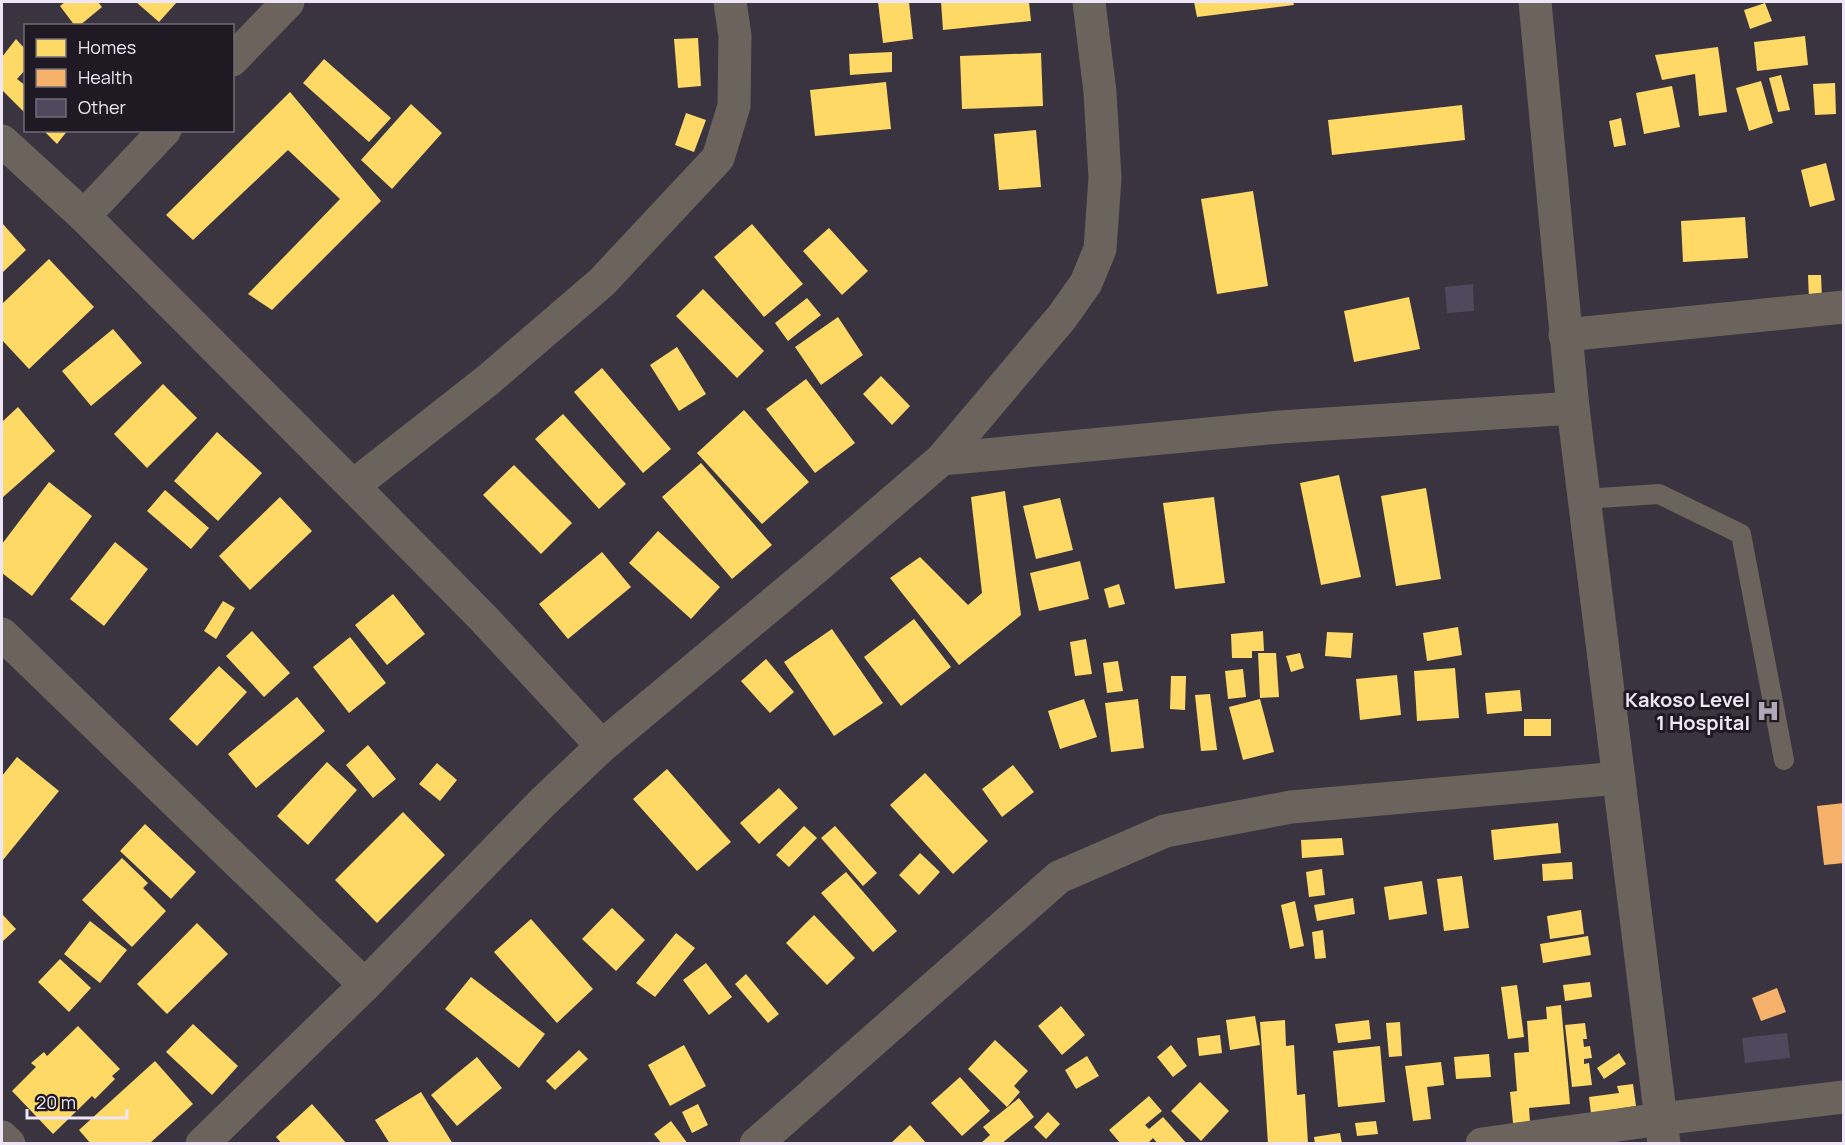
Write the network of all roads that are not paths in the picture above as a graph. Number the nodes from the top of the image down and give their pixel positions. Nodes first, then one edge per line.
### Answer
1 (288, 2) edge
2 (730, 2) edge
3 (1089, 2) edge
4 (1535, 2) edge
5 (234, 58) edge
6 (163, 132) edge
7 (2, 141) edge
8 (84, 216) junction
9 (1844, 307) edge
10 (1565, 335) junction
11 (1573, 408) junction
12 (942, 459) junction
13 (353, 486) junction
14 (1584, 499) junction
15 (2, 634) edge
16 (602, 746) junction
17 (1784, 760) dead end
18 (1619, 778) junction
19 (365, 985) junction
20 (1844, 1097) edge
21 (1663, 1131) edge
22 (2, 1137) edge
23 (9, 1143) edge
24 (202, 1143) edge
25 (756, 1143) edge
26 (1482, 1143) edge

1 - 5 street
2 - 13 street
3 - 12 street
4 - 10 street
6 - 8 street
7 - 8 street
8 - 13 street
9 - 10 street
10 - 11 street
11 - 12 street
11 - 14 street
12 - 16 street
13 - 16 street
14 - 17 lane
14 - 18 street
15 - 19 street
16 - 19 street
18 - 21 street
18 - 25 street
19 - 24 street
20 - 21 street
21 - 26 street
22 - 23 street

